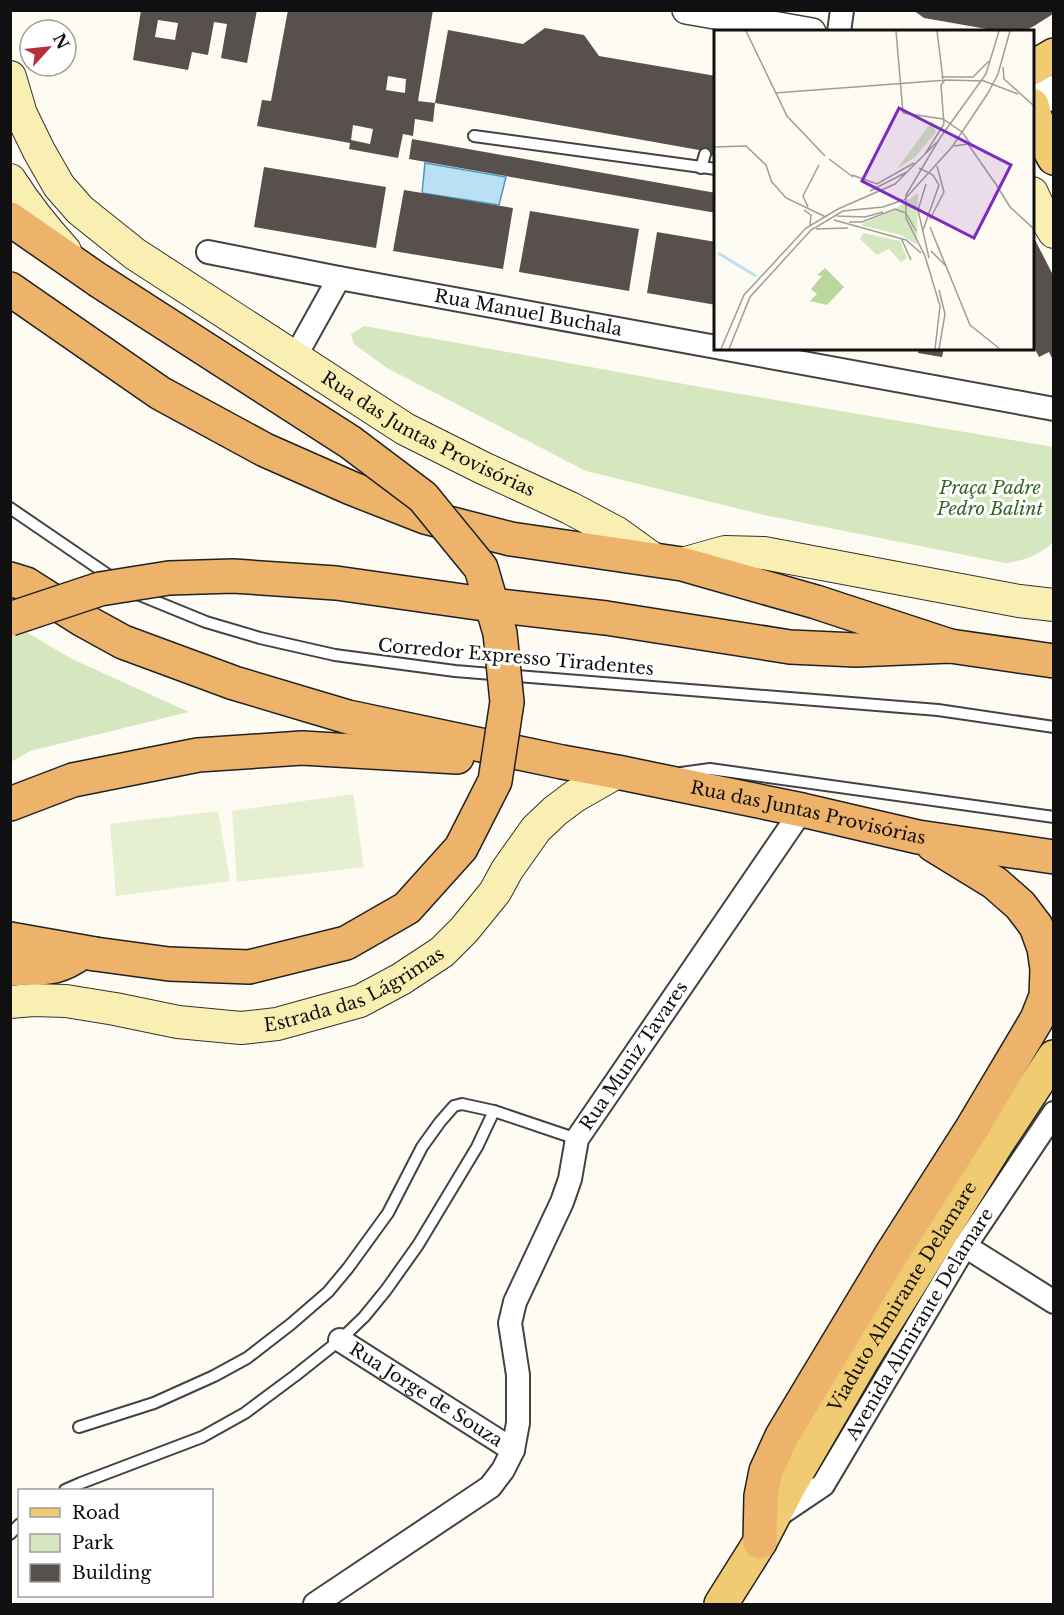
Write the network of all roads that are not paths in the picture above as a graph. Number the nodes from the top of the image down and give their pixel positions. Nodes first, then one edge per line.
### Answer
1 (686, 10) edge
2 (842, 10) edge
3 (736, 25) edge
4 (790, 30) edge
5 (839, 30) edge
6 (1053, 55) edge
7 (1034, 67) edge
8 (1034, 76) edge
9 (10, 77) edge
10 (1053, 100) edge
11 (1034, 110) edge
12 (474, 136) dead end
13 (1048, 148) edge
14 (705, 154) dead end
15 (701, 168) junction
16 (714, 169) edge
17 (10, 180) edge
18 (1034, 197) edge
19 (10, 219) edge
20 (1053, 232) edge
21 (208, 252) dead end
22 (88, 272) junction
23 (339, 278) junction
24 (10, 289) edge
25 (714, 347) edge
26 (732, 350) edge
27 (295, 357) junction
28 (1053, 409) edge
29 (10, 508) edge
30 (667, 562) junction
31 (16, 578) edge
32 (1053, 585) edge
33 (1019, 601) junction
34 (1053, 605) edge
35 (10, 619) edge
36 (950, 646) junction
37 (1053, 661) edge
38 (1053, 728) edge
39 (562, 762) junction
40 (617, 772) junction
41 (648, 778) junction
42 (10, 804) edge
43 (802, 810) junction
44 (1053, 817) edge
45 (918, 837) junction
46 (1053, 857) edge
47 (10, 939) edge
48 (89, 953) junction
49 (10, 969) edge
50 (10, 1002) edge
51 (1053, 1057) edge
52 (494, 1111) junction
53 (1053, 1113) edge
54 (577, 1139) junction
55 (965, 1246) junction
56 (1053, 1302) edge
57 (340, 1340) junction
58 (78, 1427) dead end
59 (513, 1450) junction
60 (69, 1489) edge
61 (766, 1531) junction
62 (315, 1605) edge
63 (721, 1605) edge

1 - 3 street
2 - 5 street
3 - 4 street
6 - 7 main road
8 - 10 street
9 - 27 main road, Rua das Juntas Provisórias
11 - 13 main road
12 - 15 lane
14 - 15 lane
15 - 16 lane
17 - 22 main road
18 - 20 main road
19 - 22 highway
21 - 23 street, Rua Manuel Buchala
22 - 48 highway, bridge
23 - 25 street, Rua Manuel Buchala
23 - 27 street
24 - 30 highway
26 - 28 street
27 - 30 main road, Rua das Juntas Provisórias
29 - 38 lane, Corredor Expresso Tiradentes
30 - 33 main road
30 - 36 highway, Rua das Juntas Provisórias
31 - 39 highway
32 - 33 main road
33 - 34 main road
35 - 36 highway, Rua das Juntas Provisórias, bridge
36 - 37 highway, Rua das Juntas Provisórias
39 - 40 highway, Rua das Juntas Provisórias
39 - 42 highway
40 - 41 highway, Rua das Juntas Provisórias
40 - 50 main road, Estrada das Lágrimas
41 - 43 highway, Rua das Juntas Provisórias
41 - 44 lane
43 - 45 highway, Rua das Juntas Provisórias
43 - 54 street, Rua Muniz Tavares
45 - 46 highway, Rua das Juntas Provisórias
45 - 61 highway
47 - 48 highway
48 - 49 highway
51 - 61 main road, Viaduto Almirante Delamare
52 - 54 lane
52 - 57 lane
52 - 58 lane
53 - 55 street, Avenida Almirante Delamare
54 - 59 street, Rua Muniz Tavares
55 - 56 street
55 - 61 street, Avenida Almirante Delamare
57 - 59 street, Rua Jorge de Souza
57 - 60 lane
59 - 62 street
61 - 63 main road, Avenida Almirante Delamare

